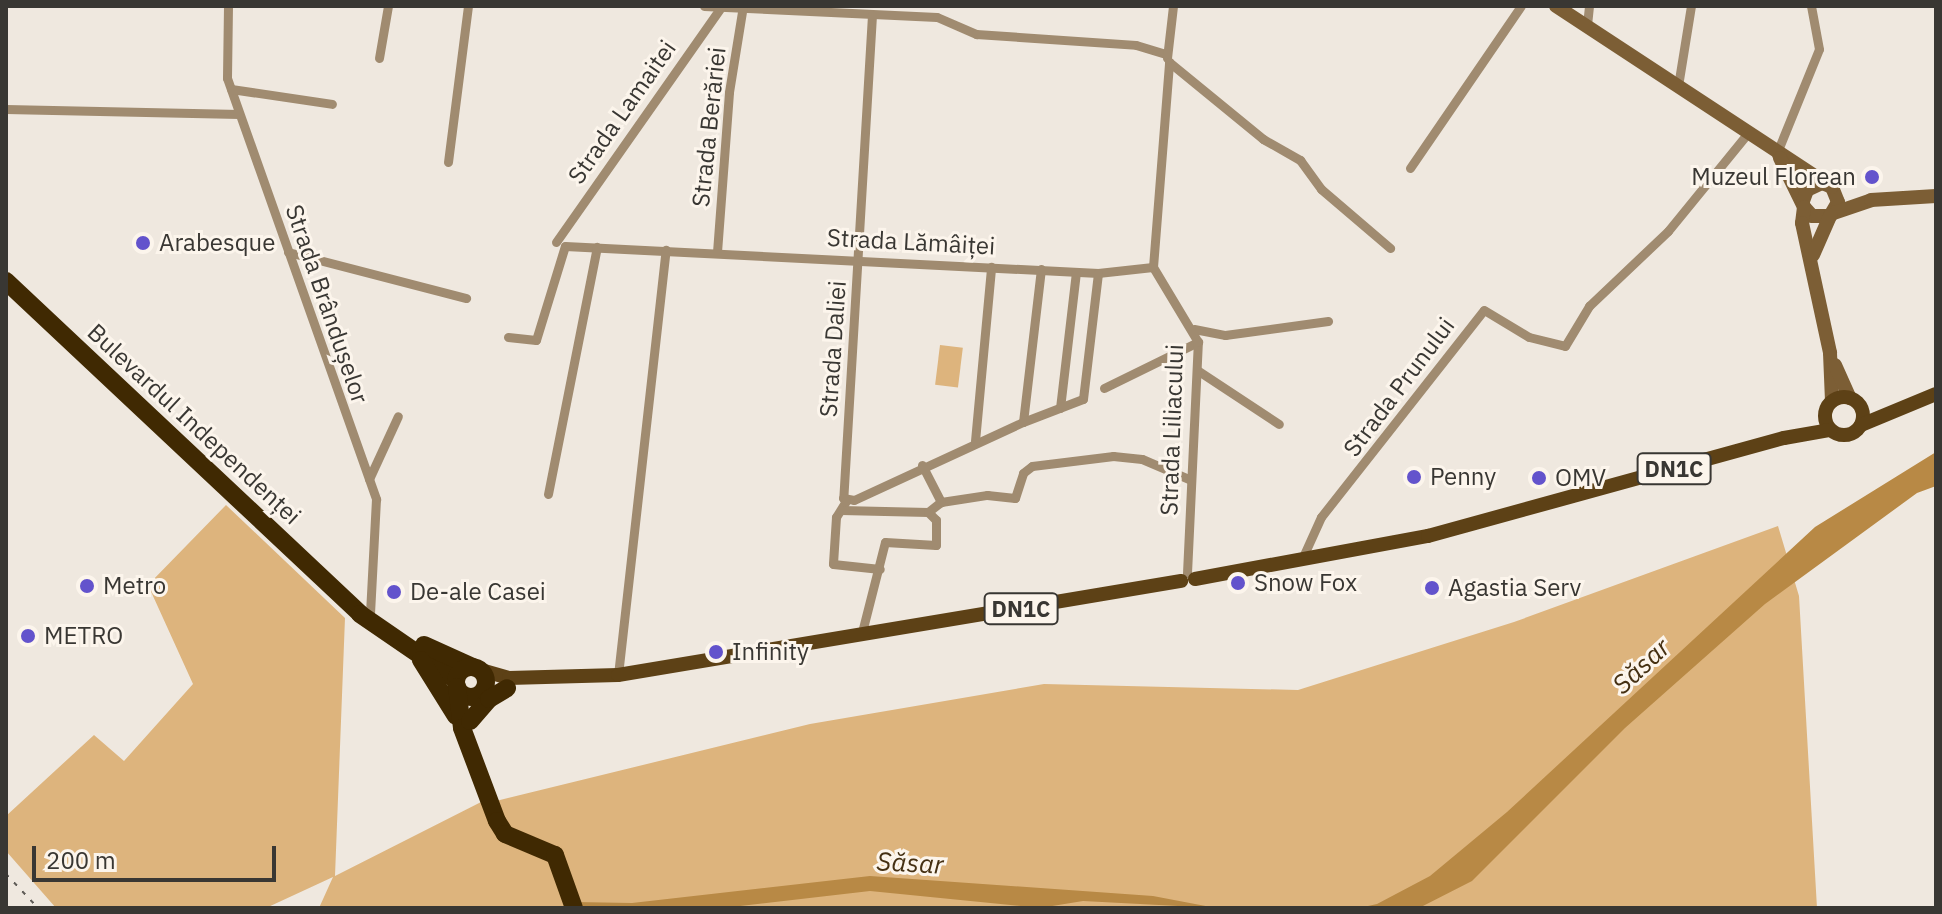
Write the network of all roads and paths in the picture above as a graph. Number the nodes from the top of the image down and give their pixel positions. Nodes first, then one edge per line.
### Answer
1 (228, 6) edge
2 (388, 6) edge
3 (468, 6) edge
4 (704, 6) edge
5 (1173, 6) edge
6 (1521, 6) edge
7 (1556, 6) edge
8 (1589, 6) edge
9 (1691, 6) edge
10 (1811, 6) edge
11 (721, 7) edge
12 (742, 7) edge
13 (813, 8) edge
14 (872, 15) junction
15 (1587, 25) junction
16 (379, 58) dead end
17 (1167, 58) junction
18 (1678, 86) junction
19 (231, 89) junction
20 (332, 104) dead end
21 (6, 109) edge
22 (239, 114) junction
23 (1747, 134) junction
24 (1778, 156) junction
25 (448, 162) dead end
26 (1410, 168) dead end
27 (1830, 186) junction
28 (1936, 196) edge
29 (1871, 200) junction
30 (1803, 204) junction
31 (1832, 215) junction
32 (560, 244) junction
33 (597, 247) junction
34 (1390, 248) dead end
35 (666, 250) junction
36 (288, 252) junction
37 (717, 252) junction
38 (860, 259) junction
39 (1812, 259) junction
40 (991, 267) junction
41 (1153, 267) junction
42 (1041, 269) junction
43 (1076, 272) junction
44 (1098, 273) junction
45 (6, 281) edge
46 (466, 298) dead end
47 (1328, 321) dead end
48 (1194, 329) junction
49 (508, 337) dead end
50 (1198, 342) junction
51 (1830, 353) junction
52 (1197, 370) junction
53 (1104, 388) dead end
54 (1932, 395) edge
55 (1832, 401) junction
56 (1855, 401) junction
57 (1060, 408) junction
58 (1824, 415) junction
59 (398, 416) dead end
60 (1023, 422) junction
61 (1279, 424) dead end
62 (1861, 425) junction
63 (1830, 430) junction
64 (1784, 438) junction
65 (975, 441) junction
66 (922, 465) junction
67 (369, 479) junction
68 (1191, 480) junction
69 (548, 494) dead end
70 (843, 502) junction
71 (941, 502) junction
72 (928, 512) junction
73 (1302, 559) junction
74 (880, 569) junction
75 (1188, 578) junction
76 (349, 603) junction
77 (370, 615) junction
78 (861, 636) junction
79 (415, 651) junction
80 (736, 658) junction
81 (477, 668) junction
82 (618, 675) junction
83 (456, 684) junction
84 (507, 688) junction
85 (480, 693) junction
86 (466, 724) junction
87 (574, 908) edge

1 - 19 street, Strada Brândușelor
2 - 16 street
3 - 25 street
4 - 11 street
5 - 17 street
6 - 26 street
7 - 15 street
8 - 15 street
9 - 18 street
10 - 24 street
11 - 12 street
11 - 32 street, Strada Lamaitei
12 - 13 street
12 - 37 street, Strada Berăriei
13 - 14 street
14 - 17 street
14 - 38 street, Strada Daliei
15 - 18 street
17 - 34 street
17 - 41 street
18 - 23 street
19 - 20 street
19 - 22 street, Strada Brândușelor
21 - 22 street
22 - 36 street, Strada Brândușelor
23 - 24 street
23 - 73 street, Strada Prunului
24 - 27 street
24 - 30 street
27 - 29 street
27 - 30 street
27 - 31 street
28 - 29 street
29 - 31 street
30 - 31 street
30 - 39 street
31 - 39 street
32 - 33 street, Strada Lămâiței
32 - 49 street, Strada Lamaitei
33 - 35 street, Strada Lămâiței
33 - 69 street
35 - 37 street, Strada Lămâiței
35 - 82 street
36 - 46 street
36 - 67 street, Strada Brândușelor
37 - 38 street, Strada Lămâiței
38 - 40 street, Strada Lămâiței
38 - 70 street, Strada Daliei
39 - 51 street
40 - 42 street, Strada Lămâiței
40 - 65 street
41 - 44 street, Strada Lămâiței
41 - 48 street, Strada Liliacului
42 - 43 street, Strada Lămâiței
42 - 60 street
43 - 44 street, Strada Lămâiței
43 - 57 street
44 - 57 street
45 - 76 highway, Bulevardul Independenței / DN1C
47 - 48 street
48 - 50 street, Strada Liliacului
50 - 52 street, Strada Liliacului
50 - 53 street
51 - 55 street
51 - 56 street
52 - 61 street
52 - 68 street, Strada Liliacului
54 - 56 main road, DN1C
54 - 62 main road, DN1C
55 - 56 main road, DN1C
55 - 58 main road
56 - 62 main road
57 - 60 street
58 - 63 main road
58 - 64 main road, Bulevardul Independenței / DN1C
59 - 67 street
60 - 65 street
62 - 63 main road, DN1C
63 - 64 main road, Bulevardul Independenței / DN1C
64 - 73 main road, Bulevardul Independenței / DN1C
65 - 66 street
66 - 70 street
66 - 71 street
67 - 77 street, Strada Brândușelor
68 - 71 street
68 - 75 street, Strada Liliacului
70 - 72 street
70 - 74 street, Strada Daliei
71 - 72 street
72 - 74 street
73 - 75 main road, Bulevardul Independenței / DN1C
74 - 78 street
75 - 78 main road, Bulevardul Independenței / DN1C
76 - 77 highway, Bulevardul Independenței / DN1C
76 - 79 highway, Bulevardul Independenței / DN1C
77 - 81 highway, Bulevardul Independenței / DN1C
78 - 80 main road, Bulevardul Independenței / DN1C
79 - 83 highway, Bulevardul Independenței / DN1C
79 - 86 highway
80 - 82 main road, Bulevardul Independenței / DN1C
80 - 84 main road, Bulevardul Independenței / DN1C
81 - 82 main road, Bulevardul Independenței / DN1C
81 - 83 highway
81 - 85 highway
83 - 85 highway, DN1C
83 - 86 highway
84 - 85 main road, Bulevardul Independenței / DN1C
84 - 86 highway
85 - 86 highway
86 - 87 highway

